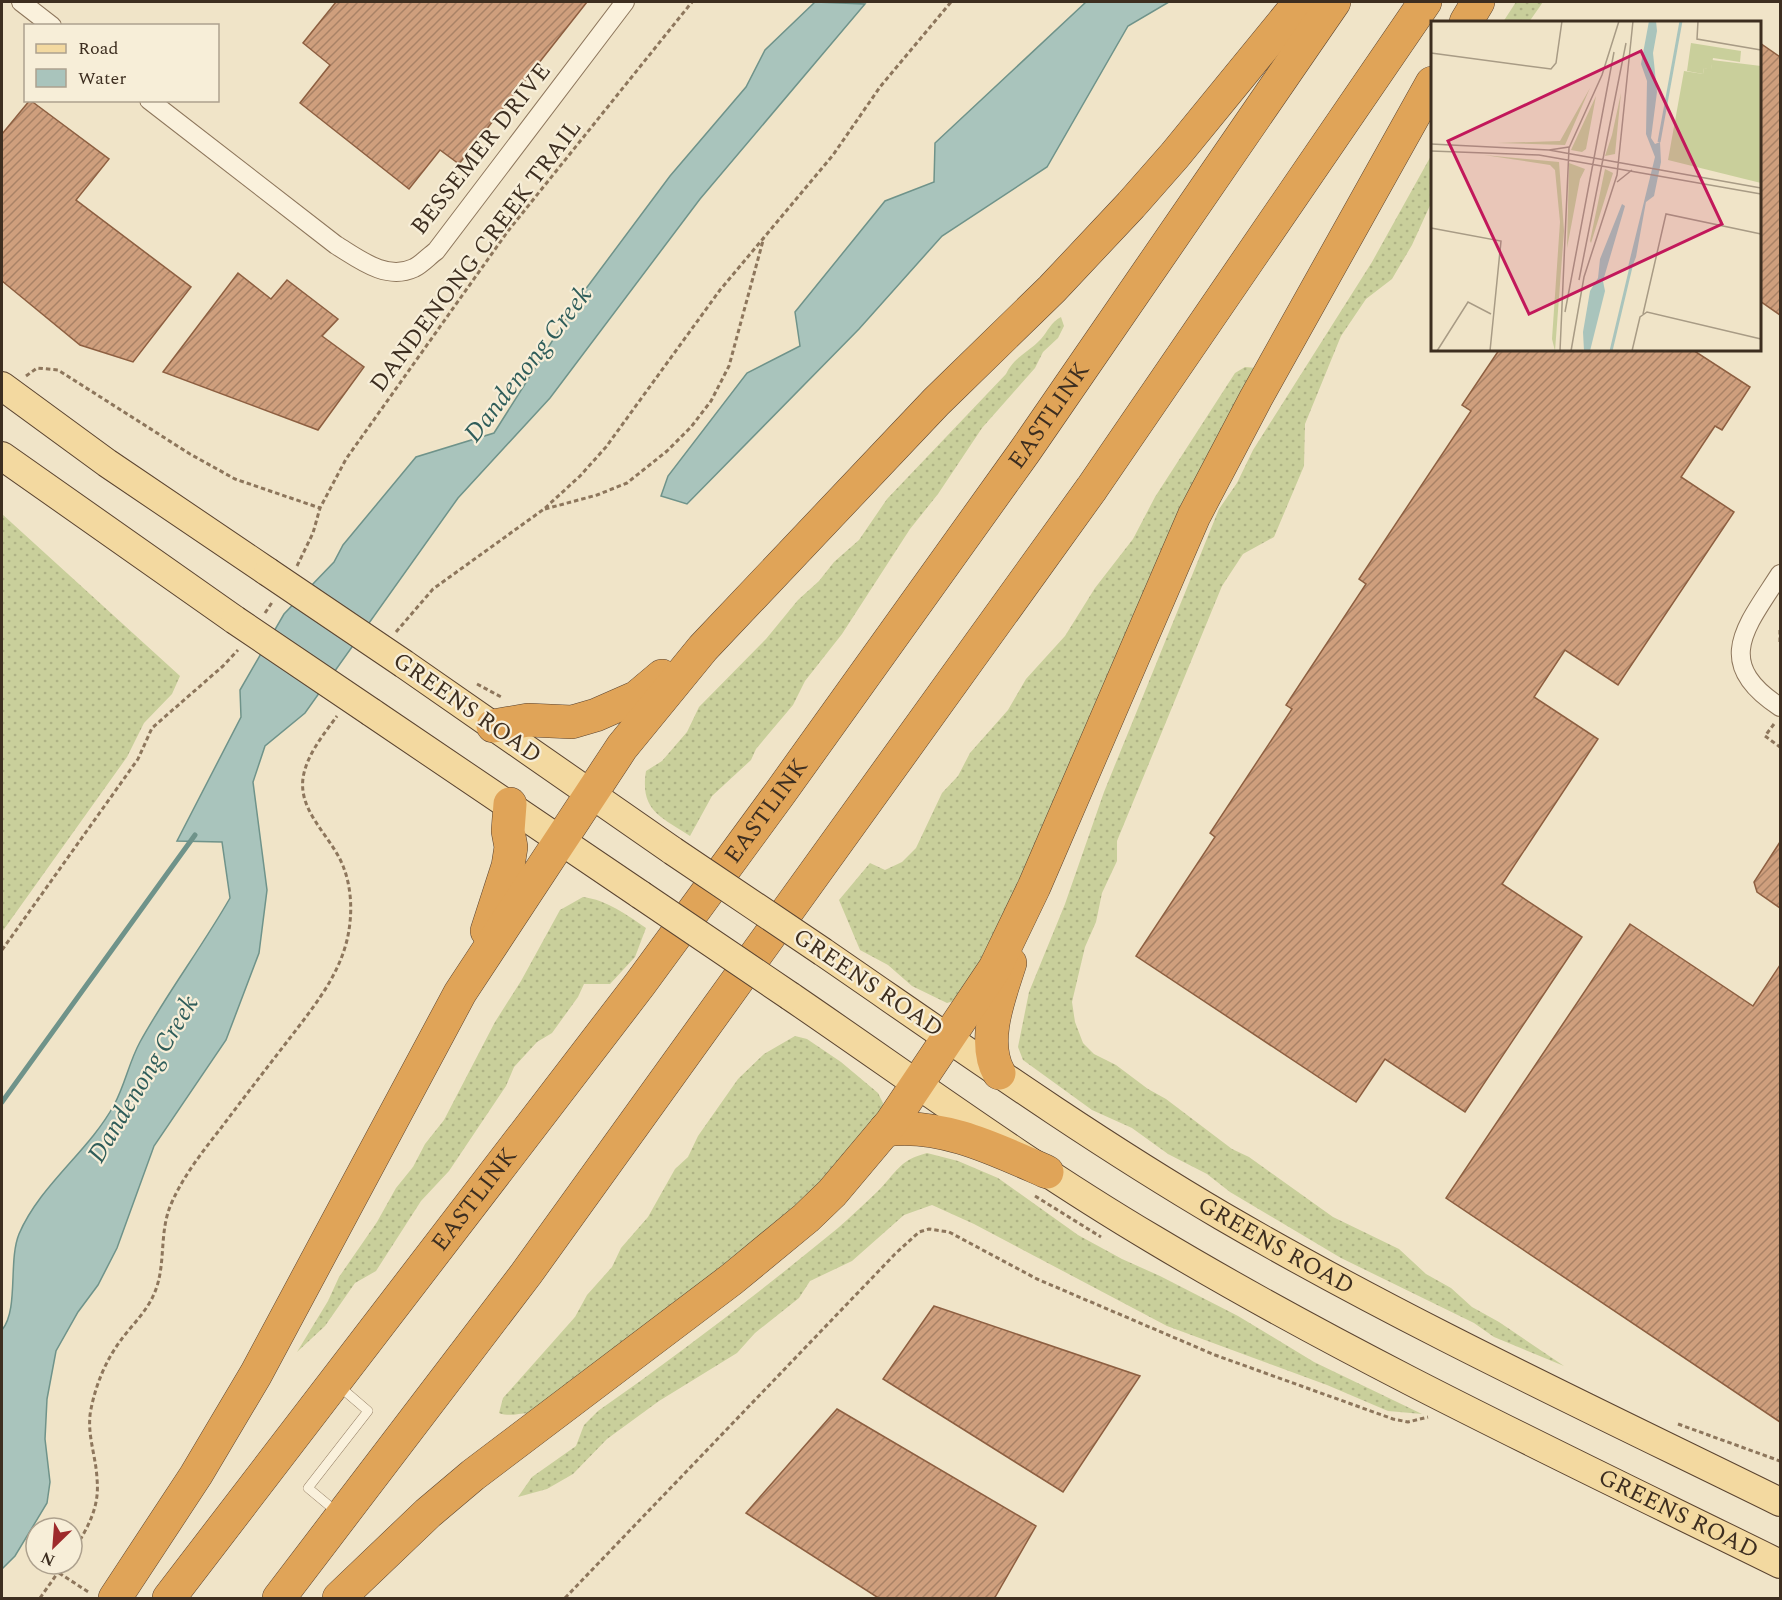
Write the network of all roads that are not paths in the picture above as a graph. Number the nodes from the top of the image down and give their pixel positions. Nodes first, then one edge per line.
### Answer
1 (21, 2) edge
2 (625, 2) edge
3 (1299, 2) edge
4 (1334, 2) edge
5 (1425, 2) edge
6 (1478, 2) edge
7 (1467, 21) edge
8 (49, 24) edge
9 (1431, 85) edge
10 (152, 102) edge
11 (7, 390) edge
12 (2, 456) edge
13 (1780, 574) edge
14 (703, 648) junction
15 (1778, 715) edge
16 (493, 726) junction
17 (590, 795) junction
18 (510, 804) junction
19 (560, 840) junction
20 (1034, 887) junction
21 (460, 993) junction
22 (949, 1038) junction
23 (999, 1072) junction
24 (917, 1084) junction
25 (885, 1130) junction
26 (1047, 1172) junction
27 (335, 1383) junction
28 (1780, 1502) edge
29 (342, 1516) junction
30 (1780, 1564) edge
31 (115, 1599) edge
32 (169, 1599) edge
33 (279, 1599) edge
34 (339, 1599) edge

1 - 8 street
2 - 10 street, BESSEMER DRIVE
3 - 14 highway
4 - 27 highway, EASTLINK
5 - 29 highway
6 - 7 highway
9 - 20 highway
11 - 16 main road, GREENS ROAD, bridge
12 - 18 main road, GREENS ROAD, bridge
13 - 15 street
14 - 16 highway
14 - 17 highway
16 - 17 main road, GREENS ROAD
17 - 19 highway
17 - 22 main road, GREENS ROAD, bridge
18 - 19 main road, GREENS ROAD
18 - 21 highway
19 - 21 highway
19 - 24 main road, GREENS ROAD, bridge
20 - 22 highway
20 - 23 highway
21 - 31 highway
22 - 23 main road, GREENS ROAD
22 - 24 highway
23 - 28 main road, GREENS ROAD
24 - 25 highway
24 - 26 main road, GREENS ROAD
25 - 26 highway
25 - 34 highway
26 - 30 main road, GREENS ROAD
27 - 29 lane
27 - 32 highway, EASTLINK
29 - 33 highway

